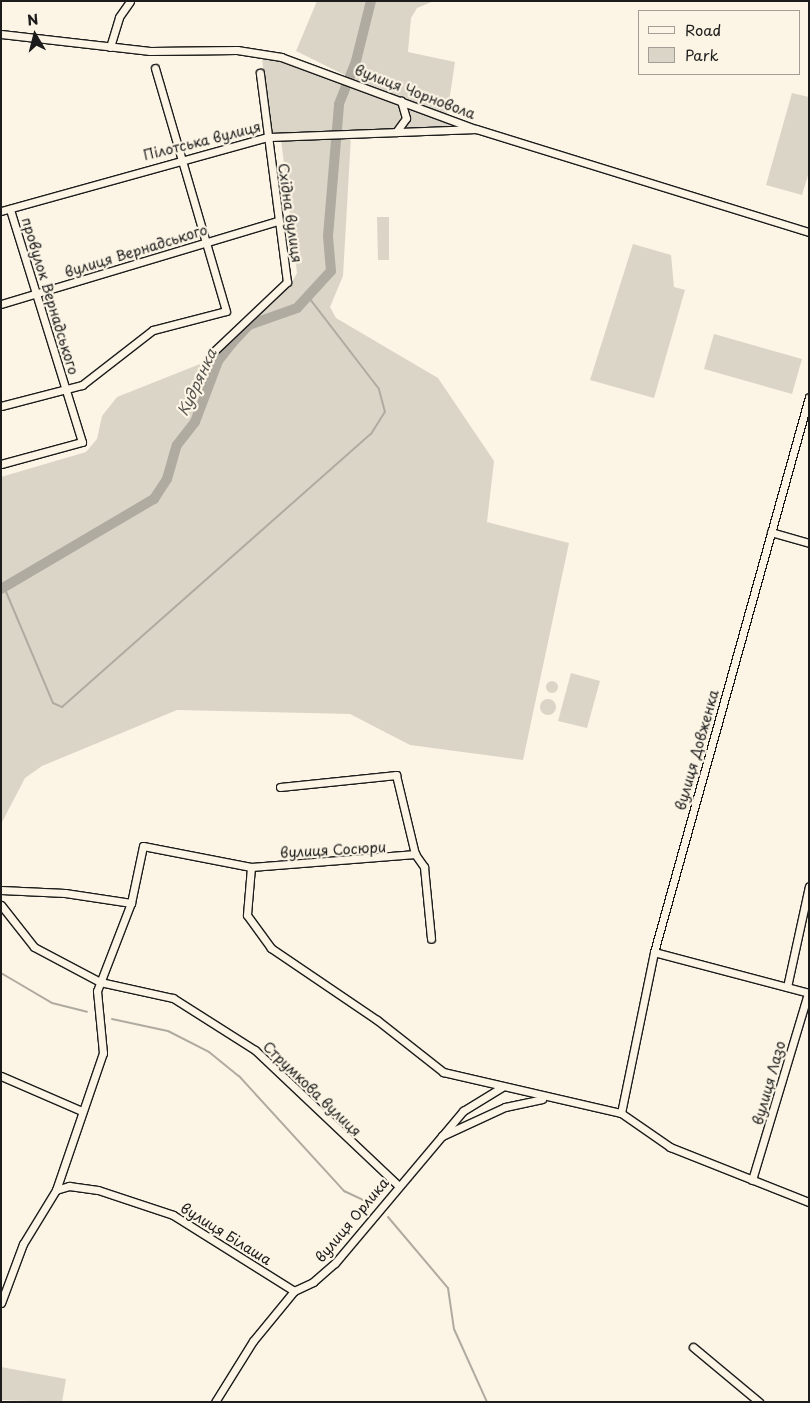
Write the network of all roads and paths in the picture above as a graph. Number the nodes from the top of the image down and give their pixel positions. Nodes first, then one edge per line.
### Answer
1 (130, 1) edge
2 (1, 34) edge
3 (110, 47) junction
4 (155, 68) dead end
5 (260, 73) dead end
6 (402, 101) junction
7 (476, 129) junction
8 (396, 132) junction
9 (267, 137) junction
10 (182, 158) junction
11 (10, 209) junction
12 (1, 212) edge
13 (278, 221) junction
14 (809, 232) edge
15 (208, 242) junction
16 (36, 294) junction
17 (1, 304) edge
18 (211, 354) dead end
19 (66, 390) junction
20 (809, 397) edge
21 (1, 406) edge
22 (1, 464) edge
23 (771, 532) junction
24 (809, 543) edge
25 (280, 787) dead end
26 (416, 854) junction
27 (251, 867) junction
28 (809, 886) edge
29 (1, 890) edge
30 (131, 903) junction
31 (1, 905) edge
32 (432, 939) dead end
33 (654, 952) junction
34 (100, 982) junction
35 (787, 987) junction
36 (808, 993) edge
37 (1, 1076) edge
38 (502, 1087) junction
39 (544, 1099) junction
40 (82, 1111) junction
41 (621, 1113) junction
42 (442, 1136) junction
43 (752, 1180) junction
44 (398, 1185) junction
45 (56, 1190) junction
46 (809, 1202) edge
47 (294, 1290) junction
48 (1, 1303) edge
49 (693, 1347) dead end
50 (215, 1402) edge
51 (760, 1402) edge

1 - 3 street
2 - 3 street, вулиця Чорновола
3 - 6 street, вулиця Чорновола
4 - 10 street
5 - 9 street, Східна вулиця
6 - 7 street, вулиця Чорновола
6 - 8 street
7 - 8 street, Пілотська вулиця
7 - 14 street, вулиця Чорновола
8 - 9 street, Пілотська вулиця
9 - 10 street, Пілотська вулиця
9 - 13 street, Східна вулиця
10 - 11 street, Пілотська вулиця
10 - 15 street
11 - 12 street, Пілотська вулиця
11 - 16 street, провулок Вернадського
13 - 15 street, вулиця Вернадського
13 - 18 street, Східна вулиця
15 - 16 street, вулиця Вернадського
15 - 19 street
16 - 17 street, вулиця Вернадського
16 - 19 street, провулок Вернадського
19 - 21 street
19 - 22 street, провулок Вернадського
20 - 23 street, вулиця Довженка
23 - 24 street
23 - 33 street, вулиця Довженка
25 - 26 street
26 - 27 street, вулиця Сосюри
26 - 32 street
27 - 30 street, вулиця Сосюри
27 - 38 street
28 - 35 street
29 - 30 street
30 - 34 street
31 - 34 street, Струмкова вулиця
33 - 35 street
33 - 41 street, вулиця Довженка
34 - 40 street
34 - 44 street, Струмкова вулиця
35 - 36 street
36 - 43 street, вулиця Лазо
37 - 40 street
38 - 39 street
38 - 42 street
39 - 41 street
39 - 42 street, вулиця Орлика
40 - 45 street
41 - 43 street
42 - 44 street, вулиця Орлика
43 - 46 street
44 - 47 street, вулиця Орлика
45 - 47 street, вулиця Білаша
45 - 48 street
47 - 50 street, вулиця Орлика
49 - 51 street

